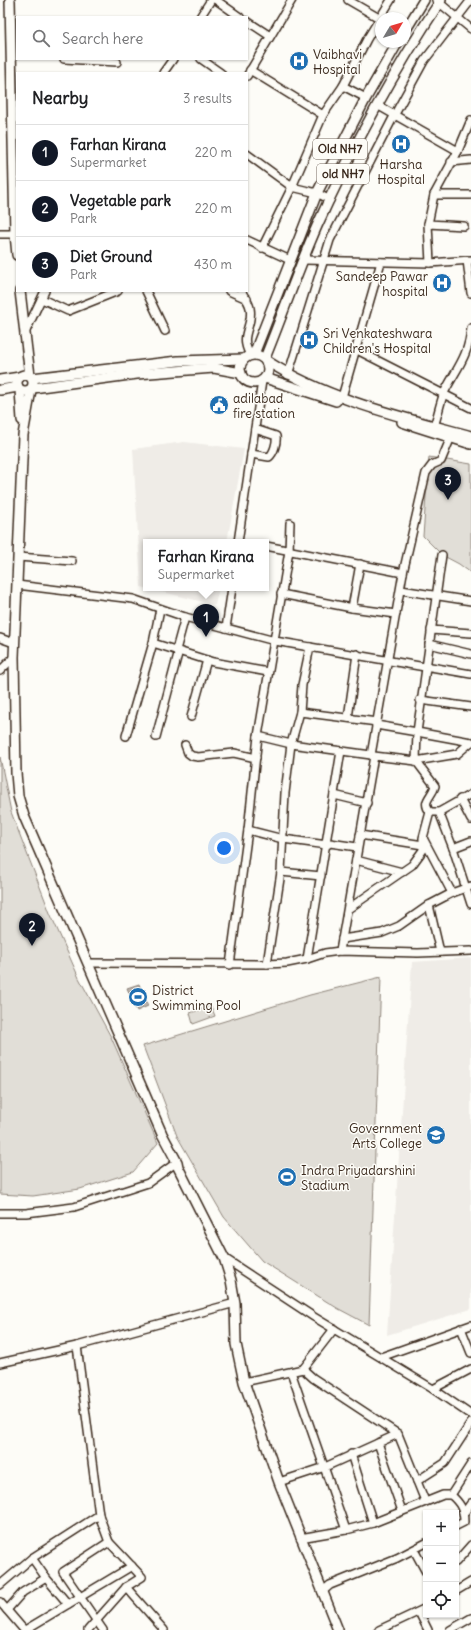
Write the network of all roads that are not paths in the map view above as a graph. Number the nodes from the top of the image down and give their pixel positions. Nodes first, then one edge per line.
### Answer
1 (10, 0) edge
2 (211, 0) edge
3 (216, 0) edge
4 (292, 0) edge
5 (348, 0) edge
6 (391, 0) edge
7 (424, 0) edge
8 (471, 0) edge
9 (439, 1) edge
10 (383, 12) edge
11 (201, 16) edge
12 (239, 16) edge
13 (375, 16) edge
14 (458, 18) junction
15 (248, 22) edge
16 (411, 22) edge
17 (375, 25) edge
18 (471, 29) edge
19 (270, 36) junction
20 (395, 48) edge
21 (14, 56) edge
22 (82, 60) edge
23 (171, 60) edge
24 (202, 60) edge
25 (117, 62) dead end
26 (164, 72) edge
27 (220, 72) edge
28 (248, 73) edge
29 (342, 86) junction
30 (366, 98) junction
31 (377, 105) junction
32 (395, 114) junction
33 (323, 115) junction
34 (470, 125) edge
35 (458, 151) junction
36 (248, 155) edge
37 (471, 160) edge
38 (451, 162) junction
39 (292, 187) junction
40 (317, 193) junction
41 (434, 195) junction
42 (471, 195) edge
43 (330, 200) junction
44 (428, 224) junction
45 (464, 226) dead end
46 (0, 234) edge
47 (15, 234) junction
48 (248, 241) edge
49 (16, 244) edge
50 (262, 248) junction
51 (290, 260) junction
52 (304, 260) junction
53 (325, 260) junction
54 (469, 260) edge
55 (381, 262) junction
56 (430, 263) junction
57 (20, 292) edge
58 (46, 292) edge
59 (115, 292) edge
60 (146, 292) edge
61 (231, 292) edge
62 (242, 292) edge
63 (471, 293) edge
64 (42, 299) junction
65 (247, 299) junction
66 (471, 328) edge
67 (164, 331) dead end
68 (24, 335) junction
69 (355, 349) junction
70 (249, 356) junction
71 (266, 360) junction
72 (241, 373) junction
73 (288, 375) junction
74 (26, 377) junction
75 (0, 380) edge
76 (264, 380) junction
77 (19, 389) junction
78 (32, 389) junction
79 (0, 390) edge
80 (444, 394) junction
81 (342, 397) junction
82 (471, 408) edge
83 (434, 426) junction
84 (255, 429) junction
85 (23, 435) junction
86 (471, 436) edge
87 (451, 438) junction
88 (471, 444) edge
89 (251, 454) junction
90 (290, 523) dead end
91 (240, 539) edge
92 (269, 547) edge
93 (289, 550) junction
94 (442, 555) dead end
95 (18, 557) junction
96 (72, 561) dead end
97 (360, 564) junction
98 (403, 573) junction
99 (17, 585) junction
100 (401, 590) junction
101 (232, 591) edge
102 (281, 594) junction
103 (437, 595) junction
104 (471, 601) edge
105 (352, 608) junction
106 (160, 609) junction
107 (396, 614) junction
108 (185, 617) junction
109 (226, 628) junction
110 (431, 630) junction
111 (471, 633) edge
112 (0, 638) edge
113 (274, 641) junction
114 (14, 643) junction
115 (153, 643) junction
116 (429, 644) junction
117 (310, 647) junction
118 (176, 650) junction
119 (357, 654) junction
120 (471, 654) edge
121 (14, 657) junction
122 (207, 660) junction
123 (388, 660) junction
124 (425, 666) junction
125 (0, 671) edge
126 (268, 672) junction
127 (471, 674) edge
128 (420, 700) junction
129 (471, 707) edge
130 (300, 712) junction
131 (191, 717) dead end
132 (348, 718) junction
133 (376, 724) junction
134 (417, 732) junction
135 (126, 736) dead end
136 (258, 736) junction
137 (156, 737) dead end
138 (471, 742) edge
139 (292, 744) junction
140 (186, 745) dead end
141 (341, 751) junction
142 (372, 756) junction
143 (256, 758) junction
144 (416, 760) junction
145 (471, 794) edge
146 (334, 795) junction
147 (460, 799) junction
148 (367, 802) junction
149 (430, 812) junction
150 (439, 812) junction
151 (471, 820) edge
152 (248, 830) junction
153 (360, 835) junction
154 (283, 839) junction
155 (471, 841) edge
156 (423, 842) junction
157 (327, 845) junction
158 (357, 848) junction
159 (454, 848) junction
160 (356, 860) junction
161 (281, 872) junction
162 (402, 872) junction
163 (321, 876) junction
164 (469, 887) edge
165 (452, 893) junction
166 (471, 904) edge
167 (430, 905) junction
168 (348, 908) junction
169 (342, 939) junction
170 (340, 951) junction
171 (471, 951) edge
172 (440, 952) junction
173 (307, 959) junction
174 (88, 963) junction
175 (267, 964) junction
176 (230, 965) junction
177 (177, 1162) junction
178 (0, 1213) edge
179 (224, 1258) junction
180 (235, 1303) junction
181 (471, 1325) edge
182 (461, 1328) junction
183 (334, 1329) junction
184 (77, 1346) junction
185 (471, 1353) edge
186 (381, 1357) junction
187 (0, 1363) edge
188 (303, 1369) junction
189 (471, 1369) edge
190 (291, 1372) junction
191 (244, 1382) junction
192 (433, 1389) junction
193 (470, 1412) edge
194 (471, 1423) edge
195 (398, 1434) junction
196 (378, 1443) junction
197 (352, 1454) junction
198 (471, 1464) edge
199 (326, 1467) junction
200 (417, 1481) junction
201 (279, 1482) junction
202 (451, 1495) junction
203 (425, 1501) junction
204 (471, 1503) edge
205 (402, 1511) junction
206 (464, 1513) junction
207 (98, 1515) junction
208 (373, 1523) junction
209 (459, 1524) edge
210 (346, 1530) junction
211 (300, 1538) junction
212 (109, 1542) junction
213 (423, 1545) edge
214 (471, 1545) edge
215 (414, 1550) junction
216 (32, 1558) junction
217 (459, 1559) edge
218 (132, 1566) junction
219 (423, 1566) edge
220 (46, 1578) junction
221 (471, 1582) edge
222 (0, 1585) edge
223 (126, 1587) junction
224 (459, 1590) edge
225 (322, 1592) junction
226 (80, 1597) junction
227 (0, 1602) edge
228 (68, 1604) junction
229 (7, 1610) junction
230 (423, 1610) edge
231 (419, 1612) junction
232 (471, 1618) edge
233 (97, 1621) junction
234 (25, 1630) edge
235 (88, 1630) edge
236 (103, 1630) edge
237 (164, 1630) edge
238 (338, 1630) edge
239 (379, 1630) edge
240 (428, 1630) edge
241 (450, 1630) edge

1 - 21 main road
2 - 11 street
3 - 12 street
4 - 19 street
5 - 13 street
6 - 10 street
7 - 16 main road
8 - 14 street
9 - 14 street
9 - 31 main road, old NH7
14 - 18 street
14 - 32 street
15 - 19 street
17 - 29 street
19 - 28 street
20 - 30 main road, Old NH7
21 - 47 main road
22 - 25 street
23 - 26 street
24 - 27 street
28 - 33 street
29 - 30 street
29 - 33 street
30 - 40 main road, Old NH7
31 - 32 street
31 - 43 main road, old NH7
32 - 35 street
32 - 53 street
33 - 39 street
34 - 35 street
35 - 38 street
36 - 39 street
37 - 38 street
38 - 41 street
39 - 40 street
39 - 50 street
40 - 43 street
40 - 51 main road, Old NH7
41 - 42 street
41 - 44 street
43 - 52 main road, old NH7
44 - 45 street
44 - 56 street
46 - 47 street
47 - 49 main road
48 - 50 street
50 - 51 street
51 - 70 main road, Old NH7
52 - 53 street
52 - 71 main road, old NH7
53 - 55 street
53 - 73 street
54 - 56 street
54 - 63 street
55 - 56 street
55 - 69 street
57 - 68 main road
58 - 64 street
59 - 64 street
60 - 67 street
61 - 65 street
62 - 65 street
64 - 68 street
65 - 70 street
66 - 80 street
68 - 74 main road
69 - 80 street
69 - 81 street
70 - 71 main road
70 - 72 main road, Old NH7
70 - 74 main road
71 - 73 main road
71 - 76 main road
72 - 76 main road
72 - 78 main road
73 - 81 main road
74 - 75 main road
74 - 77 main road
74 - 78 main road
76 - 84 street
76 - 87 main road
77 - 78 main road
77 - 79 main road
77 - 85 main road
78 - 85 main road
80 - 82 street
80 - 83 street
81 - 83 main road
83 - 86 main road
84 - 89 street
84 - 89 street
85 - 95 main road
87 - 88 main road
87 - 98 street
89 - 91 street
90 - 93 street
92 - 93 street
93 - 97 street
93 - 102 street
94 - 103 street
95 - 96 street
95 - 99 main road
97 - 98 street
97 - 105 street
98 - 100 street
99 - 106 street
99 - 114 main road
100 - 103 street
100 - 107 street
101 - 109 street
102 - 105 street
102 - 113 street
103 - 104 street
103 - 110 street
105 - 107 street
106 - 108 street
106 - 115 street
107 - 123 street
108 - 109 street
108 - 118 street
109 - 113 street
110 - 111 street
110 - 116 street
112 - 114 street
113 - 117 street
113 - 126 street
114 - 121 main road
115 - 118 street
115 - 135 street
116 - 120 street
116 - 124 street
117 - 119 street
117 - 130 street
118 - 122 street
118 - 137 street
119 - 123 street
119 - 132 street
121 - 125 street
121 - 174 main road
122 - 126 street
122 - 131 street
123 - 124 street
123 - 133 street
124 - 127 street
124 - 128 street
126 - 136 street
128 - 129 street
128 - 134 street
130 - 132 street
130 - 139 street
132 - 133 street
133 - 134 street
133 - 142 street
134 - 138 street
134 - 144 street
136 - 139 street
136 - 143 street
138 - 144 street
139 - 141 street
139 - 154 street
140 - 143 street
141 - 142 street
141 - 146 street
142 - 144 street
142 - 148 street
143 - 152 street
144 - 149 street
145 - 147 street
146 - 148 street
146 - 157 street
147 - 150 street
147 - 151 street
148 - 153 street
149 - 150 street
149 - 156 street
150 - 159 street
152 - 154 street
152 - 176 street
153 - 156 street
153 - 158 street
154 - 157 street
154 - 161 street
155 - 159 street
156 - 162 street
156 - 165 street
157 - 158 street
157 - 163 street
158 - 160 street
159 - 164 street
160 - 162 street
160 - 168 street
161 - 163 street
161 - 175 street
162 - 168 street
163 - 173 street
164 - 165 street
164 - 166 street
165 - 167 street
167 - 169 street
167 - 172 street
168 - 169 street
169 - 170 street
170 - 172 street
170 - 173 street
171 - 172 street
173 - 175 street
174 - 176 street
174 - 177 main road
175 - 176 street
177 - 178 street
177 - 179 main road
179 - 180 main road
179 - 183 street
180 - 184 street
180 - 191 main road
181 - 182 street
182 - 185 street
182 - 186 street
183 - 186 street
183 - 188 street
184 - 187 street
184 - 207 street
186 - 192 street
188 - 190 street
188 - 195 street
189 - 192 street
190 - 191 street
190 - 199 street
191 - 201 main road
192 - 193 street
194 - 200 street
195 - 196 street
195 - 200 street
196 - 197 street
196 - 205 street
197 - 199 street
197 - 208 street
198 - 202 street
199 - 201 street
199 - 210 street
200 - 203 street
201 - 211 main road
202 - 203 street
202 - 206 street
203 - 205 street
204 - 206 street
205 - 208 street
206 - 209 street
207 - 212 street
207 - 216 street
208 - 210 street
210 - 211 street
211 - 225 main road
212 - 218 street
212 - 226 street
213 - 215 street
214 - 217 street
215 - 219 street
215 - 225 street
216 - 220 street
216 - 222 street
218 - 223 street
218 - 226 street
220 - 228 street
220 - 229 street
221 - 224 street
223 - 233 street
223 - 237 street
225 - 238 main road
226 - 228 street
226 - 233 street
227 - 229 street
228 - 234 street
229 - 234 street
230 - 231 street
231 - 239 street
231 - 240 street
232 - 241 street
233 - 235 street
233 - 236 street

